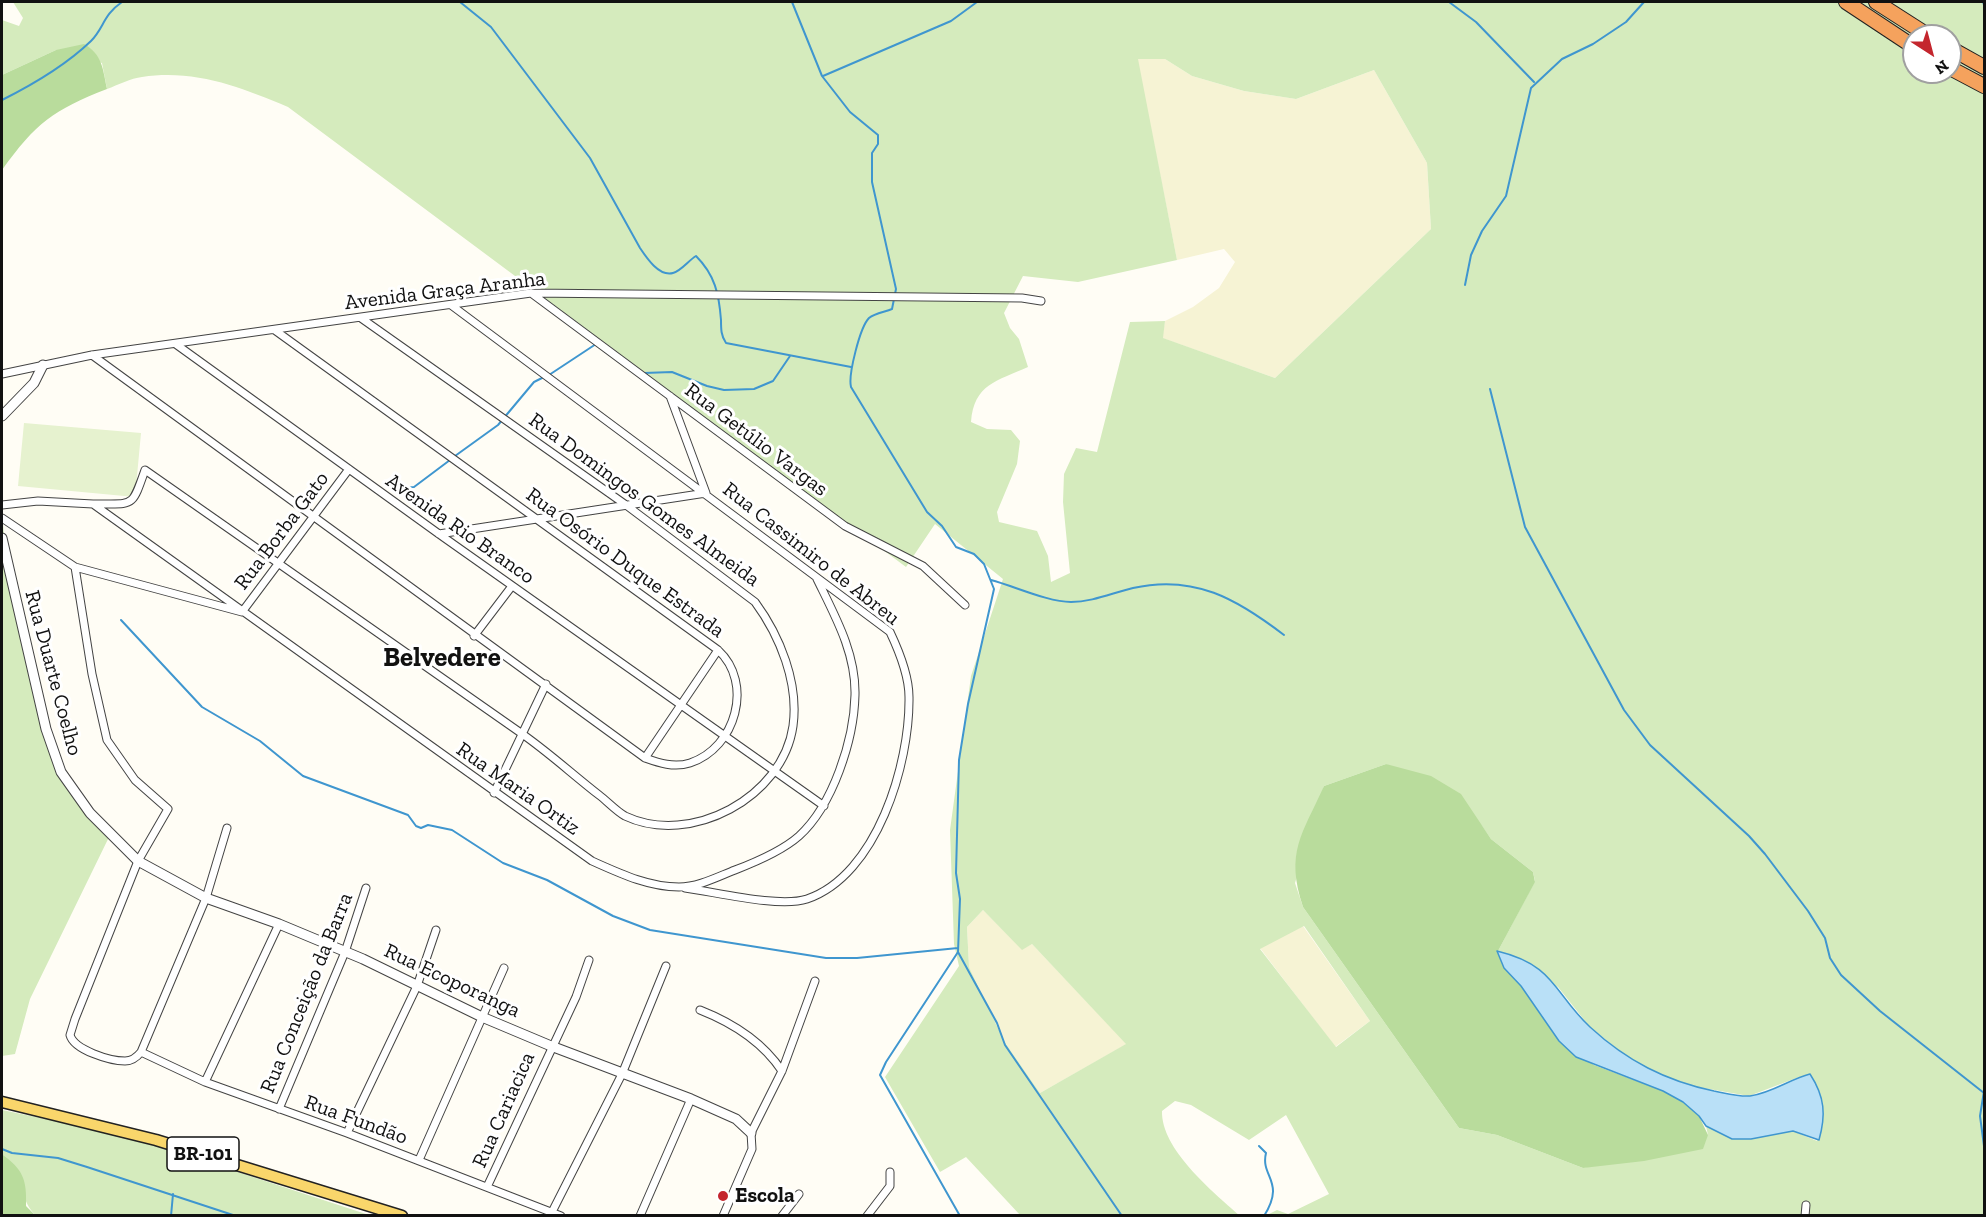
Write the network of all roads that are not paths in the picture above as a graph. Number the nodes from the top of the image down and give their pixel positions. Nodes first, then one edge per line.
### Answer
1 (1846, 2) edge
2 (1876, 2) edge
3 (1910, 24) edge
4 (1902, 39) edge
5 (1962, 55) edge
6 (1984, 67) edge
7 (1962, 74) edge
8 (1984, 86) edge
9 (531, 293) junction
10 (1041, 301) dead end
11 (451, 305) junction
12 (361, 318) junction
13 (276, 331) junction
14 (177, 345) junction
15 (92, 355) junction
16 (43, 365) junction
17 (2, 374) edge
18 (670, 396) junction
19 (2, 416) edge
20 (349, 469) junction
21 (706, 493) junction
22 (93, 504) junction
23 (2, 505) edge
24 (626, 505) junction
25 (313, 517) junction
26 (2, 518) edge
27 (537, 519) junction
28 (439, 534) junction
29 (2, 538) edge
30 (279, 563) junction
31 (75, 567) junction
32 (817, 579) junction
33 (512, 586) junction
34 (965, 605) dead end
35 (242, 612) junction
36 (474, 636) junction
37 (718, 650) junction
38 (546, 684) junction
39 (680, 704) junction
40 (522, 734) junction
41 (725, 736) junction
42 (645, 758) junction
43 (775, 772) junction
44 (494, 793) junction
45 (824, 806) junction
46 (227, 828) dead end
47 (138, 861) junction
48 (679, 887) junction
49 (366, 888) dead end
50 (206, 898) junction
51 (279, 924) junction
52 (436, 930) dead end
53 (345, 952) junction
54 (590, 960) dead end
55 (666, 966) dead end
56 (504, 968) dead end
57 (815, 981) dead end
58 (417, 986) junction
59 (700, 1010) dead end
60 (482, 1017) junction
61 (551, 1046) junction
62 (140, 1054) junction
63 (782, 1071) junction
64 (622, 1074) junction
65 (205, 1082) junction
66 (692, 1099) junction
67 (2, 1102) edge
68 (279, 1109) junction
69 (347, 1133) junction
70 (751, 1133) junction
71 (419, 1160) junction
72 (890, 1173) dead end
73 (487, 1187) junction
74 (799, 1194) dead end
75 (1806, 1205) dead end
76 (552, 1212) junction
77 (402, 1215) edge
78 (561, 1215) edge
79 (640, 1215) edge
80 (723, 1215) edge
81 (782, 1215) edge
82 (867, 1215) edge
83 (1805, 1215) edge

1 - 4 highway
2 - 3 highway
5 - 6 highway
7 - 8 highway
9 - 10 street, Avenida Graça Aranha
9 - 11 street, Avenida Graça Aranha
9 - 18 street, Rua Getúlio Vargas
11 - 12 street, Avenida Graça Aranha
11 - 21 street, Rua Cassimiro de Abreu
12 - 13 street, Avenida Graça Aranha
12 - 24 street, Rua Domingos Gomes Almeida
13 - 14 street, Avenida Graça Aranha
13 - 27 street, Rua Osório Duque Estrada
14 - 15 street, Avenida Graça Aranha
14 - 20 street, Avenida Rio Branco
15 - 16 street, Avenida Graça Aranha
15 - 25 street, Rua Osório Duque Estrada
16 - 17 street, Avenida Graça Aranha
16 - 19 street
18 - 21 street
18 - 34 street, Rua Getúlio Vargas
20 - 25 street, Rua Borba Gato
20 - 28 street, Avenida Rio Branco
21 - 24 street
21 - 32 street, Rua Cassimiro de Abreu
22 - 23 street
22 - 30 street, Rua Domingos Gomes Almeida
22 - 35 street, Rua Maria Ortiz
24 - 27 street
24 - 43 street, Rua Domingos Gomes Almeida
25 - 30 street, Rua Borba Gato
25 - 36 street, Rua Osório Duque Estrada
26 - 31 street
27 - 28 street
27 - 37 street, Rua Osório Duque Estrada
28 - 33 street, Avenida Rio Branco
29 - 47 street, Rua Duarte Coelho
30 - 35 street, Rua Borba Gato
30 - 40 street, Rua Domingos Gomes Almeida
31 - 35 street
31 - 47 street
32 - 45 street, Rua Maria Ortiz
32 - 48 street, Rua Cassimiro de Abreu
33 - 36 street
33 - 39 street, Avenida Rio Branco
35 - 44 street, Rua Maria Ortiz
36 - 38 street, Rua Osório Duque Estrada
37 - 39 street
37 - 41 street, Rua Osório Duque Estrada
38 - 40 street
38 - 42 street, Rua Osório Duque Estrada
39 - 41 street, Avenida Rio Branco
39 - 42 street
40 - 43 street, Rua Domingos Gomes Almeida
40 - 44 street
41 - 42 street, Rua Osório Duque Estrada
41 - 43 street, Avenida Rio Branco
43 - 45 street, Avenida Rio Branco
44 - 48 street, Rua Maria Ortiz
45 - 48 street, Rua Maria Ortiz
46 - 50 street
47 - 50 street, Rua Ecoporanga
47 - 62 street
49 - 53 street, Rua Conceição da Barra
50 - 51 street, Rua Ecoporanga
50 - 62 street
51 - 53 street, Rua Ecoporanga
51 - 65 street
52 - 58 street
53 - 58 street, Rua Ecoporanga
53 - 68 street, Rua Conceição da Barra
54 - 61 street, Rua Cariacica
55 - 64 street
56 - 60 street
57 - 63 street
58 - 60 street, Rua Ecoporanga
58 - 69 street
59 - 63 street
60 - 61 street, Rua Ecoporanga
60 - 71 street
61 - 64 street, Rua Ecoporanga
61 - 73 street, Rua Cariacica
62 - 65 street, Rua Fundão
63 - 70 street
64 - 66 street, Rua Ecoporanga
64 - 76 street
65 - 68 street, Rua Fundão
66 - 70 street, Rua Ecoporanga
66 - 79 street
67 - 77 main road, BR-101
68 - 69 street, Rua Fundão
69 - 71 street, Rua Fundão
70 - 80 street
71 - 73 street, Rua Fundão
72 - 82 street
73 - 76 street, Rua Fundão
74 - 81 street
75 - 83 street
76 - 78 street, Rua Fundão

